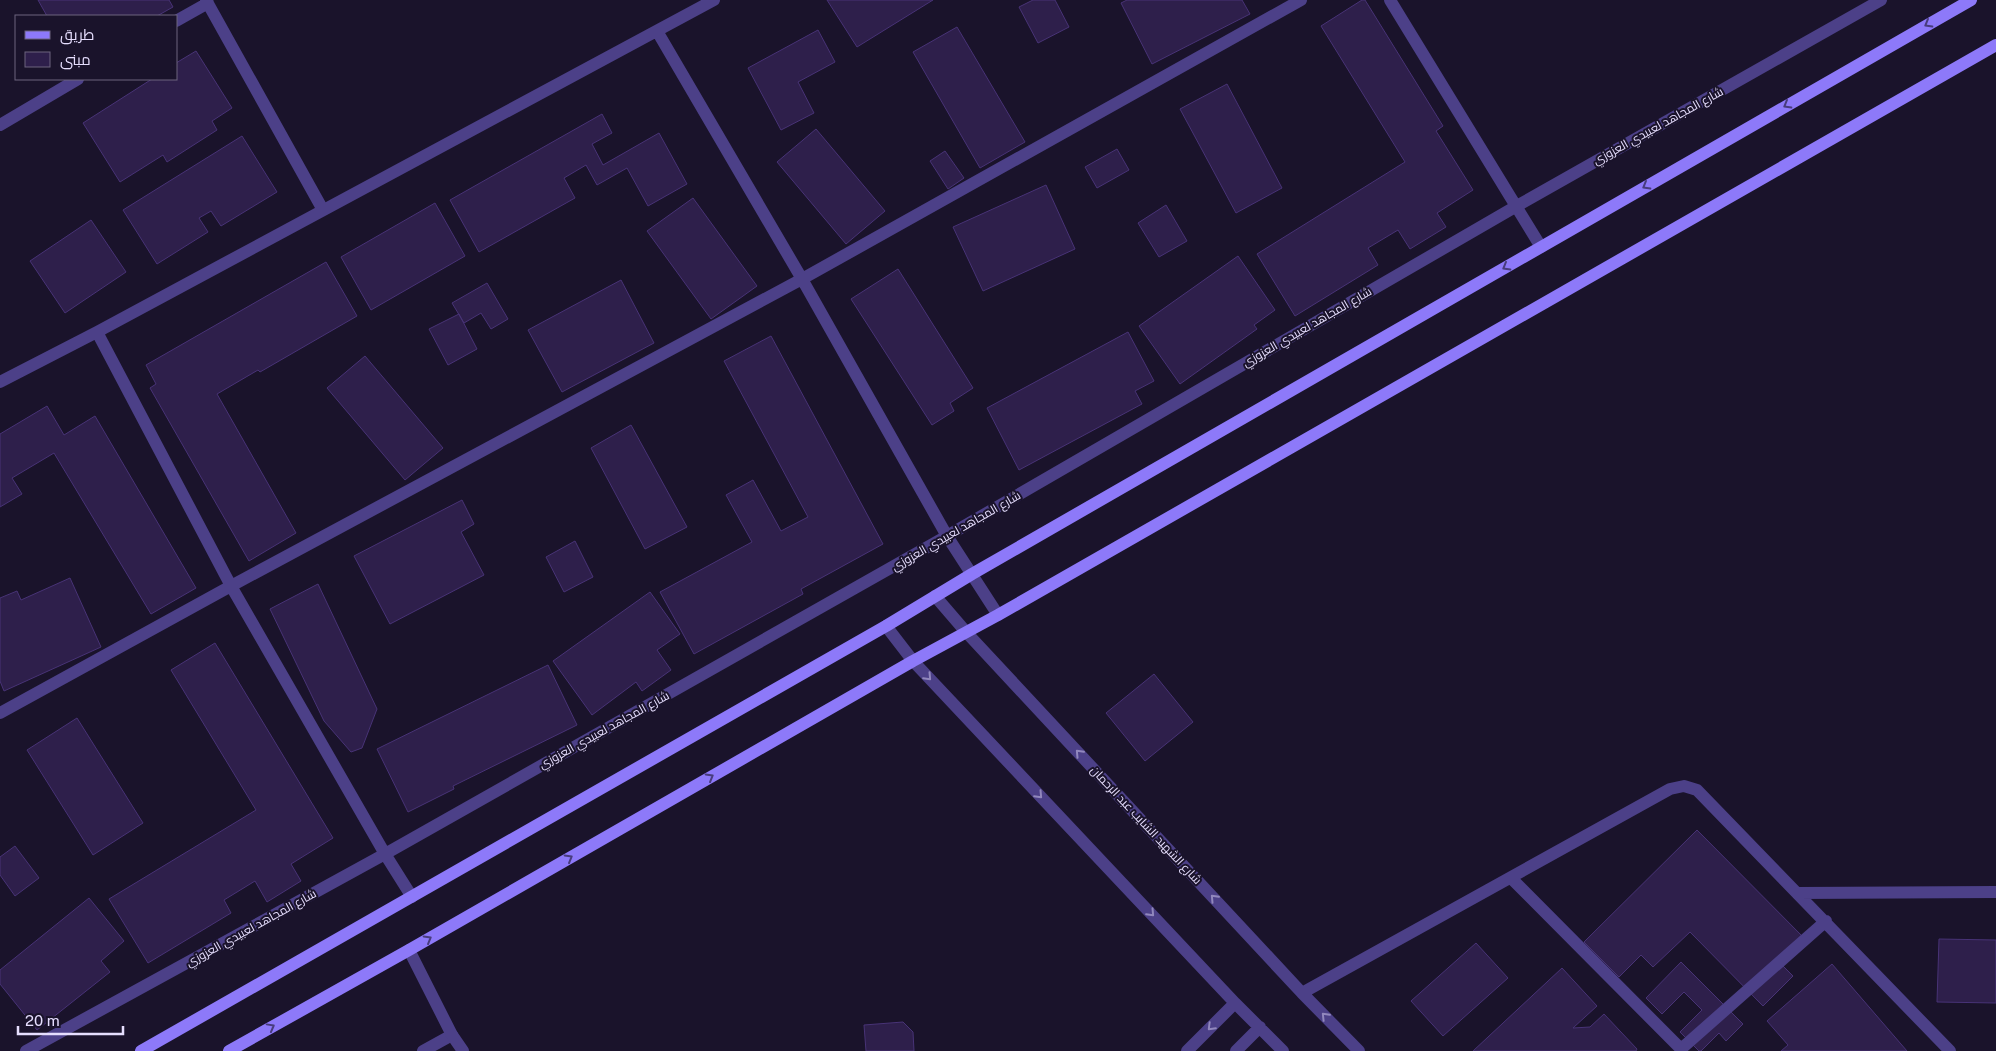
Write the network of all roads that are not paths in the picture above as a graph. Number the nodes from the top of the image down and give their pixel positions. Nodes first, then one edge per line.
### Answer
1 (714, 0) edge
2 (1302, 0) edge
3 (1390, 0) edge
4 (1881, 0) edge
5 (1970, 0) edge
6 (207, 2) edge
7 (178, 20) edge
8 (657, 31) junction
9 (1996, 45) edge
10 (76, 80) edge
11 (0, 125) edge
12 (1515, 207) junction
13 (323, 210) junction
14 (1541, 247) junction
15 (802, 279) junction
16 (97, 332) junction
17 (0, 382) edge
18 (947, 536) junction
19 (972, 574) junction
20 (231, 586) junction
21 (935, 596) junction
22 (998, 615) junction
23 (886, 626) junction
24 (966, 632) junction
25 (912, 661) junction
26 (0, 713) edge
27 (385, 854) junction
28 (1511, 878) junction
29 (1996, 892) edge
30 (1797, 893) junction
31 (412, 896) junction
32 (1826, 921) junction
33 (409, 950) junction
34 (1302, 993) junction
35 (1235, 1003) junction
36 (1260, 1027) junction
37 (452, 1035) junction
38 (1682, 1050) edge
39 (26, 1051) edge
40 (141, 1051) edge
41 (229, 1051) edge
42 (423, 1051) edge
43 (463, 1051) edge
44 (1187, 1051) edge
45 (1236, 1051) edge
46 (1283, 1051) edge
47 (1359, 1051) edge
48 (1950, 1051) edge

1 - 8 street
2 - 15 street
3 - 12 street
4 - 12 street, شارع المجاهد لعبيدي العزوزي
5 -> 14 street
6 - 7 street
6 - 13 street
8 - 13 street
8 - 15 street
9 - 22 street
10 - 11 street
12 - 14 street
12 - 18 street, شارع المجاهد لعبيدي العزوزي
13 - 16 street
14 -> 19 street
15 - 18 street
15 - 20 street
16 - 17 street
16 - 20 street
18 - 19 street
18 - 27 street, شارع المجاهد لعبيدي العزوزي
19 - 21 street
19 - 22 street
20 - 26 street
20 - 27 street
21 - 23 street
21 - 24 street, شارع الشهيد الشايب عبد الرحمان
22 - 24 street
23 - 25 street
23 - 31 street
24 - 25 street
34 -> 24 street, شارع الشهيد الشايب عبد الرحمان
33 -> 25 street
25 -> 35 street
27 - 31 street
27 - 39 street, شارع المجاهد لعبيدي العزوزي
28 - 30 street
28 - 34 street
28 - 38 street
29 - 30 street
30 - 32 street
31 - 40 street
32 - 38 street
32 - 48 street
33 - 37 street
41 -> 33 street
47 -> 34 street, شارع الشهيد الشايب عبد الرحمان
35 - 36 street
35 -> 44 street
36 - 45 street
36 - 46 street
37 - 42 street
37 - 43 street

